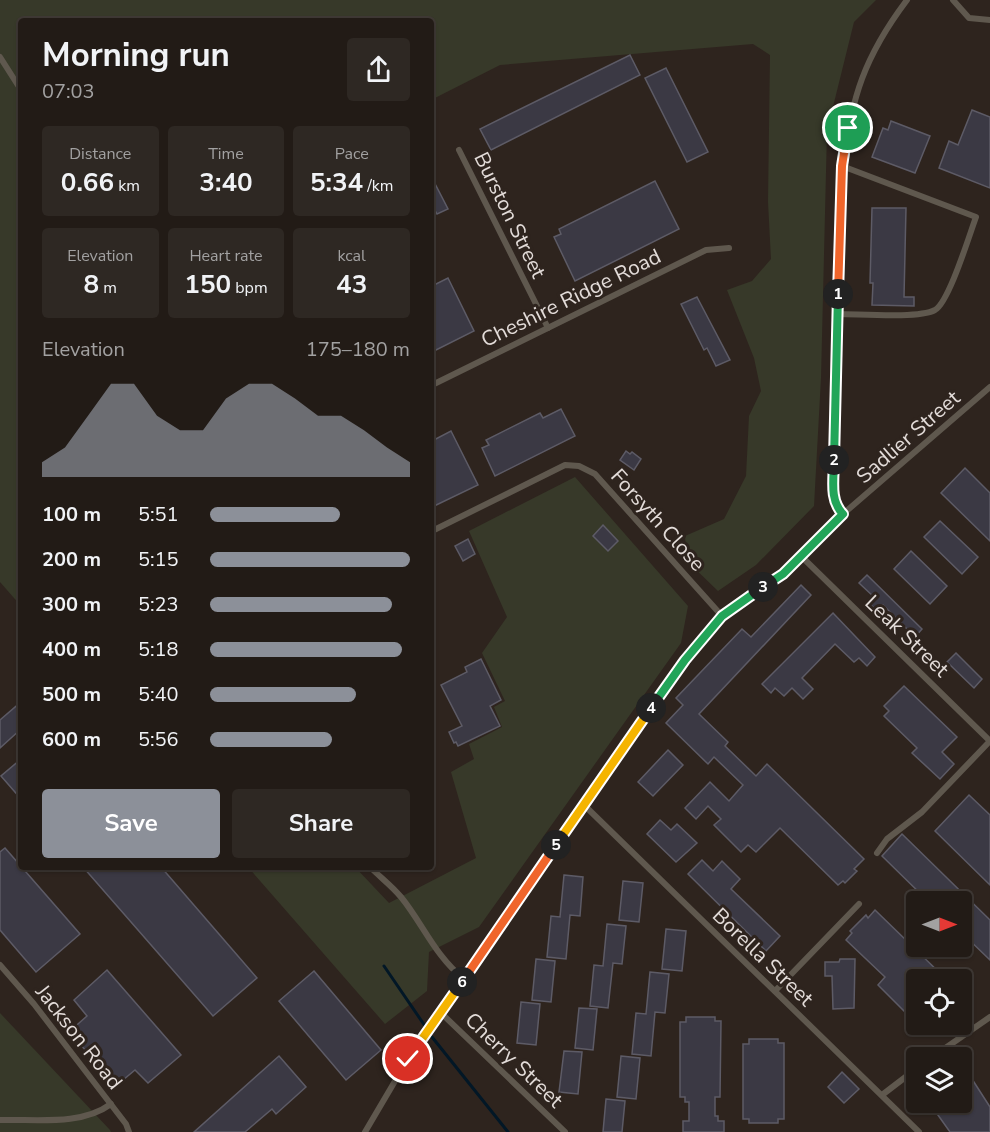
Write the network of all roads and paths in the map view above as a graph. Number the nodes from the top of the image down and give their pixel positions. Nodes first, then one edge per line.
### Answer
1 (907, 0) edge
2 (953, 0) edge
3 (990, 20) edge
4 (0, 57) edge
5 (18, 85) edge
6 (459, 150) dead end
7 (842, 166) junction
8 (729, 248) dead end
9 (838, 314) junction
10 (548, 328) junction
11 (434, 384) edge
12 (990, 387) edge
13 (843, 514) junction
14 (434, 530) edge
15 (801, 556) junction
16 (722, 616) junction
17 (990, 741) edge
18 (584, 805) junction
19 (877, 853) dead end
20 (373, 870) edge
21 (860, 904) dead end
22 (0, 965) edge
23 (464, 979) junction
24 (775, 991) junction
25 (440, 1012) junction
26 (990, 1017) edge
27 (947, 1047) edge
28 (906, 1077) edge
29 (882, 1095) junction
30 (111, 1104) junction
31 (0, 1120) edge
32 (129, 1132) edge
33 (365, 1132) edge
34 (565, 1132) edge
35 (919, 1132) edge

1 - 7 lane
2 - 3 lane
4 - 5 lane
6 - 10 lane, Burston Street
7 - 9 lane
7 - 9 lane
8 - 10 lane, Cheshire Ridge Road
9 - 13 lane
10 - 11 lane, Cheshire Ridge Road
12 - 13 lane, Sadlier Street
13 - 15 lane, Sadlier Street
14 - 16 lane, Forsyth Close
15 - 16 lane, Sadlier Street
15 - 17 lane, Leak Street
16 - 18 lane, Sadlier Street
17 - 19 lane
18 - 23 lane, Sadlier Street
18 - 24 lane, Borella Street
20 - 23 lane
21 - 24 lane
22 - 30 lane, Jackson Road
23 - 25 lane, Sadlier Street
24 - 29 lane, Borella Street
25 - 33 lane, Sadlier Street
25 - 34 lane, Cherry Street
26 - 27 lane
28 - 29 lane
29 - 35 lane, Borella Street
30 - 31 lane
30 - 32 lane, Jackson Road

